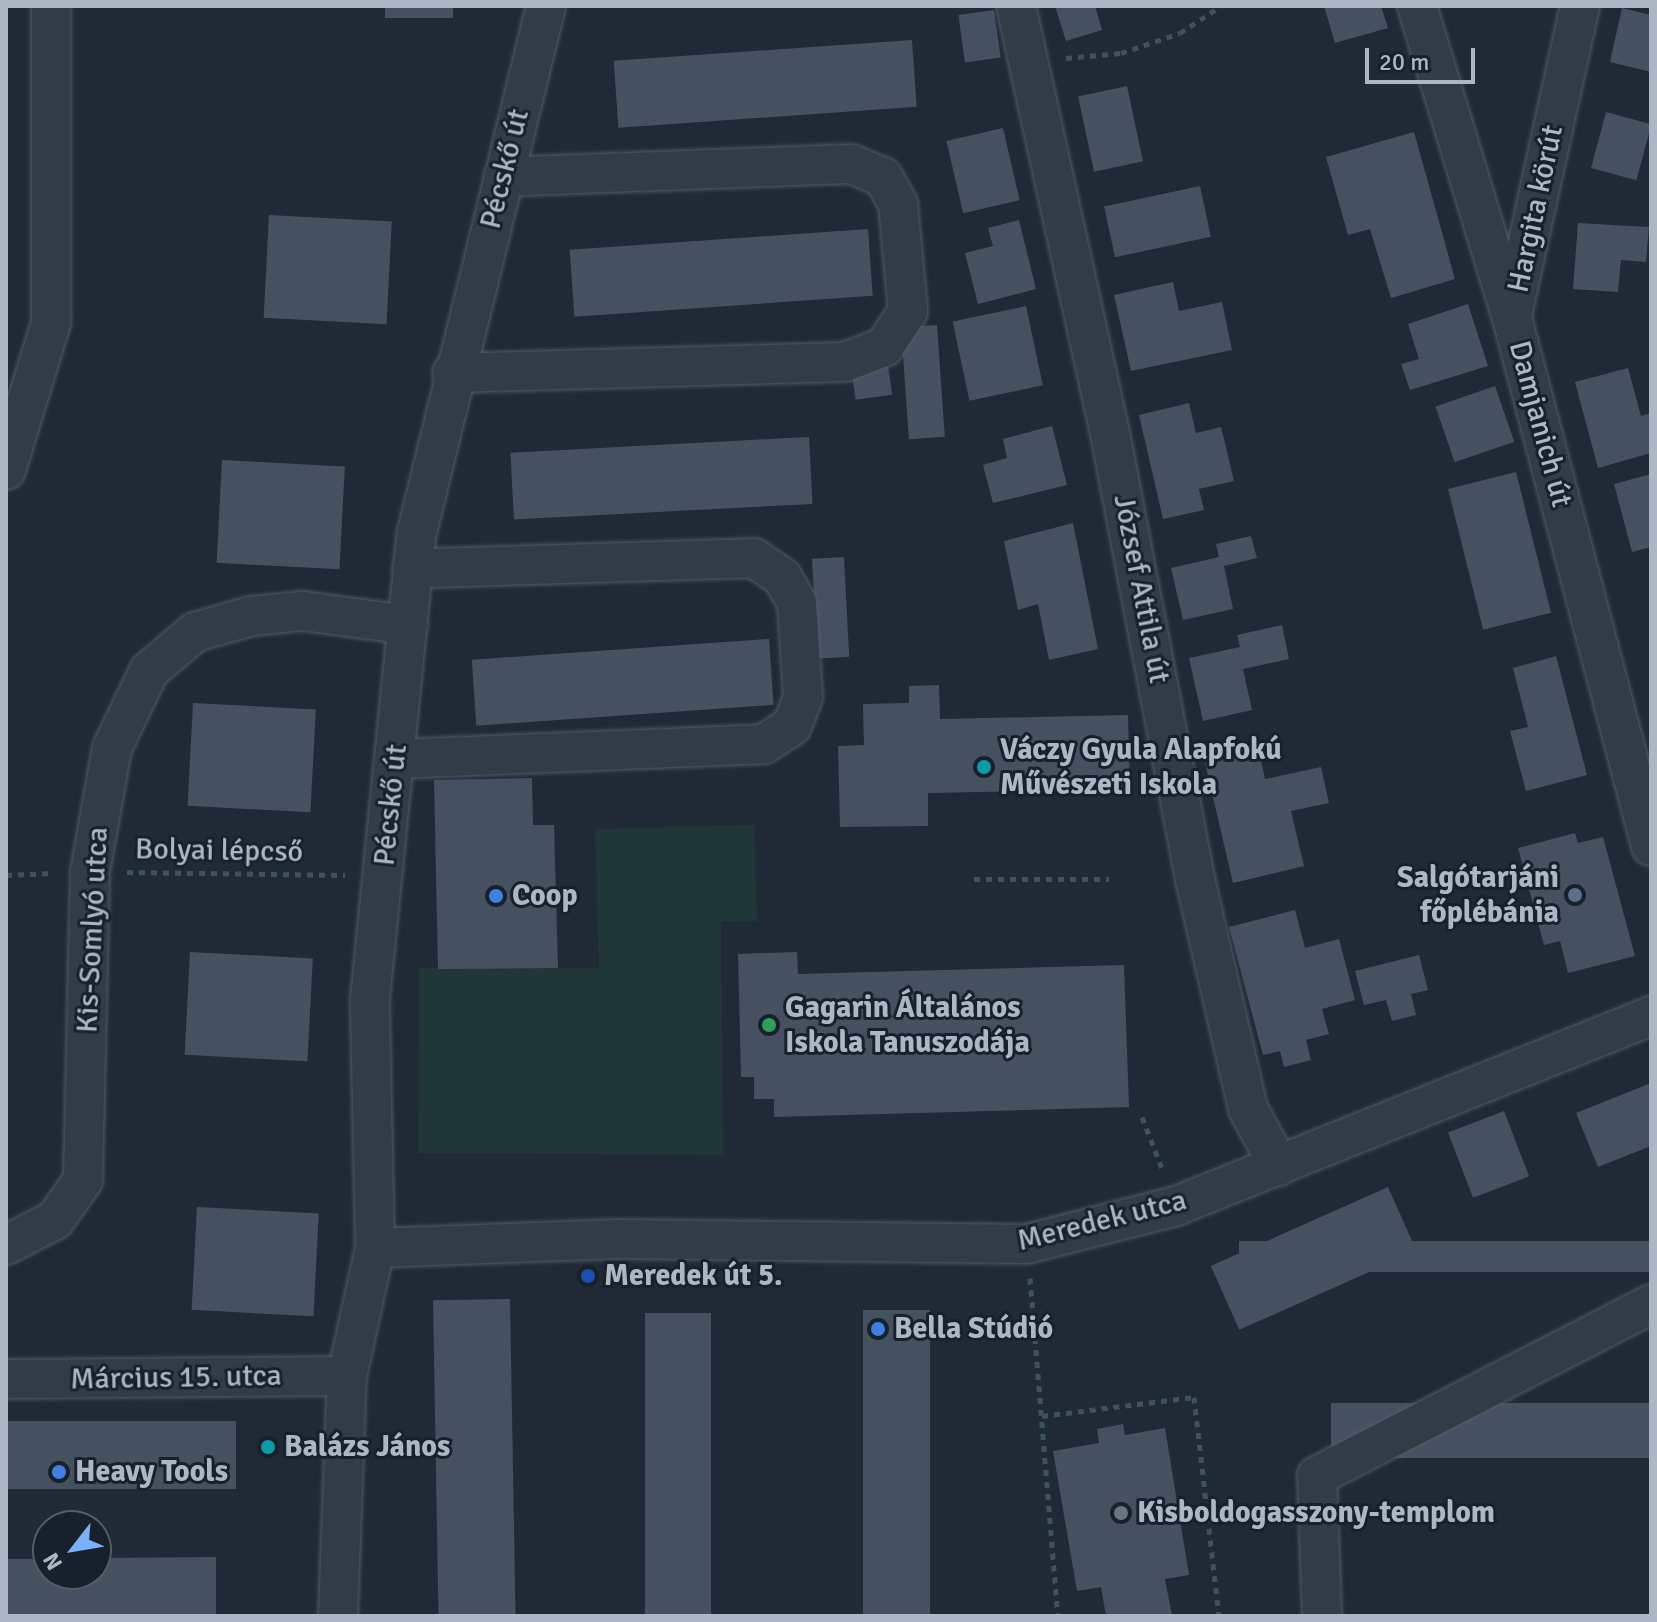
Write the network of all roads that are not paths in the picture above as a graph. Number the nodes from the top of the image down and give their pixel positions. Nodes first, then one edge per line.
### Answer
1 (51, 6) edge
2 (546, 6) edge
3 (1016, 6) edge
4 (1417, 6) edge
5 (1580, 6) edge
6 (503, 177) junction
7 (1512, 318) junction
8 (452, 373) junction
9 (6, 470) edge
10 (412, 569) junction
11 (408, 625) junction
12 (396, 759) junction
13 (1651, 846) edge
14 (1651, 1016) edge
15 (1279, 1166) junction
16 (6, 1245) edge
17 (375, 1248) junction
18 (1651, 1304) edge
19 (347, 1376) junction
20 (6, 1379) edge
21 (338, 1616) edge
22 (1322, 1616) edge

1 - 9 street
2 - 6 street, Pécskő út
3 - 15 street, József Attila út
4 - 7 street, Damjanich út
5 - 7 street, Hargita körút
6 - 8 street, Pécskő út
6 - 8 street
7 - 13 street, Damjanich út
8 - 10 street, Pécskő út
10 - 11 street, Pécskő út
10 - 12 street
11 - 12 street, Pécskő út
11 - 16 street, Kis-Somlyó utca
12 - 17 street, Pécskő út
14 - 15 street, Meredek utca
15 - 17 street, Meredek utca
17 - 19 street, Pécskő út
18 - 22 street
19 - 20 street, Március 15. utca
19 - 21 street, Pécskő út

